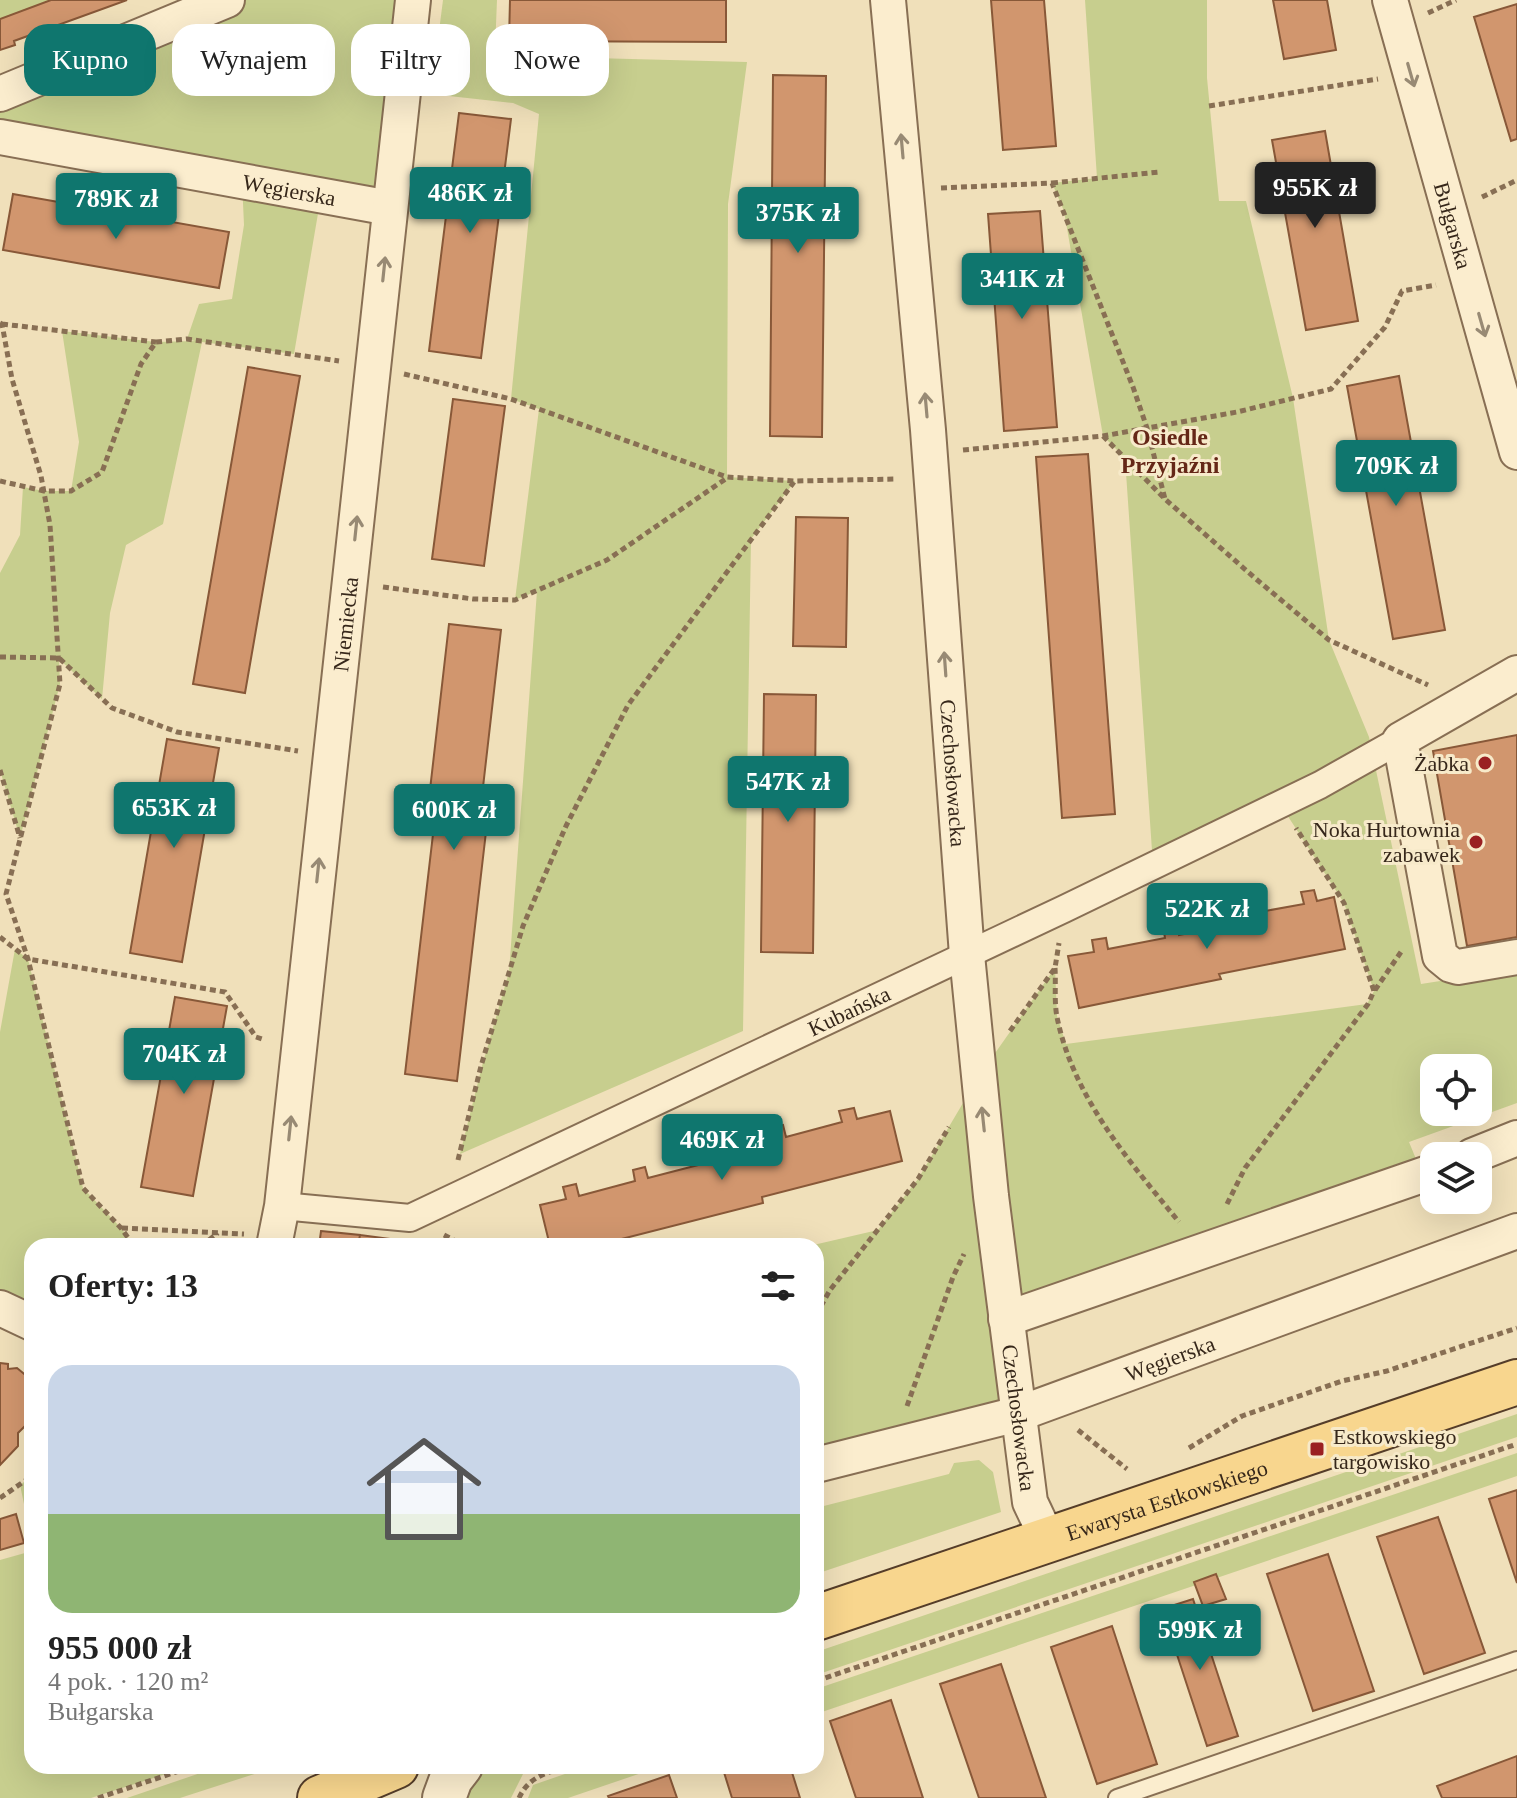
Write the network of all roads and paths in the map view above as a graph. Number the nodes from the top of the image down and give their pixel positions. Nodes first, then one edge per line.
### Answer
1 (227, 0) edge
2 (413, 0) edge
3 (888, 0) edge
4 (1390, 0) edge
5 (1411, 74) junction
6 (0, 94) edge
7 (1209, 106) dead end
8 (0, 137) edge
9 (1159, 172) dead end
10 (1052, 183) junction
11 (906, 189) junction
12 (390, 208) junction
13 (1469, 279) junction
14 (1, 324) edge
15 (156, 342) junction
16 (373, 367) junction
17 (1147, 428) junction
18 (1103, 436) junction
19 (1517, 452) edge
20 (931, 466) junction
21 (727, 477) junction
22 (0, 481) edge
23 (795, 481) junction
24 (44, 491) junction
25 (1165, 499) junction
26 (350, 583) junction
27 (0, 657) edge
28 (59, 658) junction
29 (1517, 673) edge
30 (1466, 702) junction
31 (1400, 740) junction
32 (331, 757) junction
33 (0, 770) edge
34 (1280, 804) junction
35 (20, 838) junction
36 (1064, 909) junction
37 (0, 937) edge
38 (967, 955) junction
39 (1517, 957) edge
40 (28, 959) junction
41 (1055, 968) junction
42 (299, 1053) junction
43 (979, 1076) junction
44 (1517, 1138) edge
45 (1492, 1148) edge
46 (1420, 1176) edge
47 (449, 1199) junction
48 (121, 1228) junction
49 (277, 1229) edge
50 (1517, 1231) edge
51 (218, 1232) junction
52 (128, 1238) edge
53 (211, 1238) edge
54 (965, 1250) dead end
55 (1203, 1251) junction
56 (824, 1301) edge
57 (0, 1308) edge
58 (24, 1319) edge
59 (1006, 1319) junction
60 (1517, 1328) edge
61 (1517, 1382) edge
62 (1032, 1409) junction
63 (1517, 1444) edge
64 (889, 1447) junction
65 (1176, 1452) dead end
66 (824, 1463) edge
67 (1139, 1465) dead end
68 (1127, 1469) junction
69 (1113, 1474) dead end
70 (24, 1482) edge
71 (0, 1498) edge
72 (1048, 1540) junction
73 (824, 1615) edge
74 (1517, 1660) edge
75 (824, 1678) edge
76 (170, 1774) edge
77 (455, 1774) edge
78 (545, 1774) edge
79 (380, 1785) edge
80 (98, 1798) edge
81 (320, 1798) edge
82 (444, 1798) edge
83 (519, 1798) edge
84 (1117, 1798) edge

1 - 6 street
2 - 12 street, Niemiecka
11 -> 3 street, Czechosłowacka
4 - 5 street, Bułgarska
5 - 7 path
5 -> 13 street, Bułgarska
8 - 12 street, Węgierska
9 - 10 path
10 - 11 path
10 - 17 path
20 -> 11 street, Czechosłowacka
16 -> 12 street, Niemiecka
13 - 17 path
13 -> 19 street, Bułgarska
14 - 15 path
14 - 24 path
15 - 16 path
15 - 24 path
16 - 21 path
26 -> 16 street, Niemiecka
17 - 18 path
17 - 25 path
18 - 20 path
18 - 25 path
20 - 23 path
38 -> 20 street, Czechosłowacka
21 - 23 path
21 - 26 path
22 - 24 path
23 - 47 path
24 - 28 path
25 - 30 path
26 - 32 street, Niemiecka
27 - 28 path
28 - 32 path
28 - 35 path
29 - 30 street, Kubańska
30 - 31 street, Kubańska
31 - 34 street, Kubańska
31 - 39 street
42 -> 32 street, Niemiecka
33 - 35 path
34 - 36 street, Kubańska
34 - 55 path
35 - 40 path
36 - 38 street, Kubańska
36 - 41 path
37 - 40 path
38 - 43 street, Czechosłowacka
38 - 47 street, Kubańska
40 - 42 path
40 - 48 path
41 - 43 path
41 - 55 path
49 -> 42 street, Niemiecka
43 - 56 path
59 -> 43 street, Czechosłowacka
44 - 45 street
46 - 55 street
47 - 49 street, Kubańska
48 - 51 path
48 - 52 path
49 - 51 path
50 - 62 street, Węgierska
51 - 53 path
54 - 64 path
55 - 59 street
57 - 58 street
59 - 62 street, Czechosłowacka
60 - 65 path
61 - 72 main road, Ewarysta Estkowskiego
62 - 64 street, Węgierska
62 - 68 path
62 - 72 street, Czechosłowacka
63 - 75 path
64 - 66 street, Węgierska
67 - 68 path
68 - 69 path
70 - 71 path
72 - 73 main road, Ewarysta Estkowskiego
74 - 84 lane
76 - 80 path
77 - 82 street
78 - 83 path
79 - 81 main road

